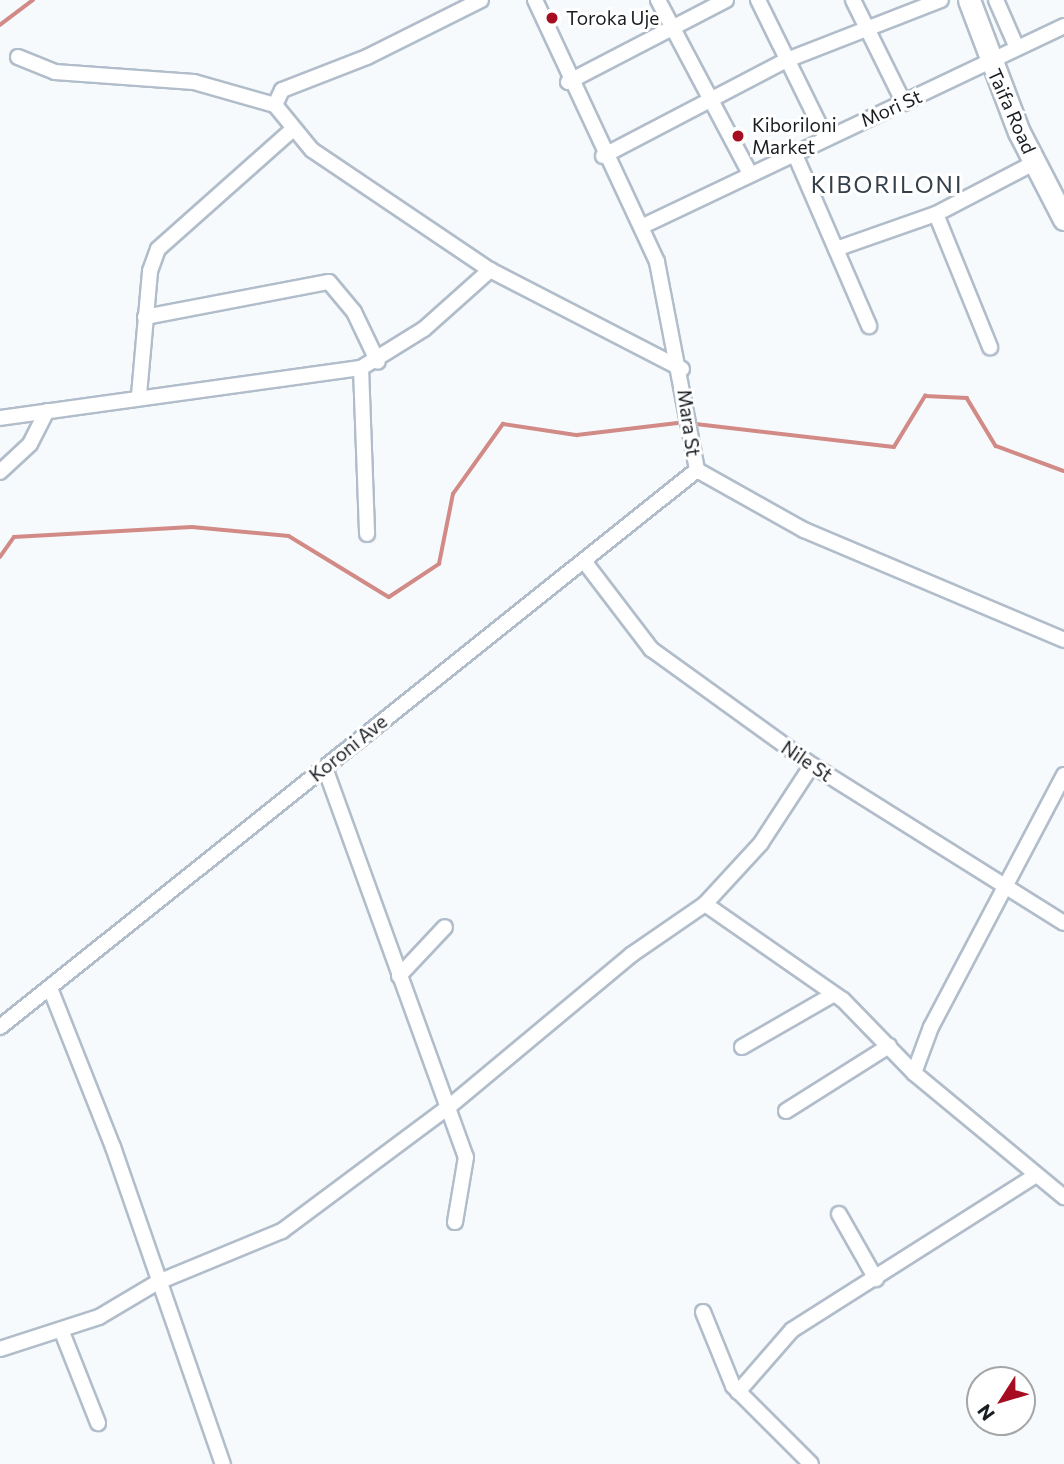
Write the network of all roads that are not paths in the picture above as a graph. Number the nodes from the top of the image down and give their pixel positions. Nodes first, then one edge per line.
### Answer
1 (481, 0) edge
2 (536, 0) edge
3 (658, 0) edge
4 (726, 0) edge
5 (758, 0) edge
6 (853, 0) edge
7 (941, 0) edge
8 (969, 0) edge
9 (996, 0) edge
10 (866, 24) junction
11 (1064, 26) edge
12 (672, 28) junction
13 (1017, 48) junction
14 (19, 57) dead end
15 (787, 60) junction
16 (990, 63) junction
17 (568, 82) junction
18 (710, 100) junction
19 (904, 103) junction
20 (275, 105) junction
21 (291, 131) junction
22 (825, 136) junction
23 (793, 150) junction
24 (603, 156) junction
25 (1035, 162) junction
26 (749, 172) junction
27 (936, 214) junction
28 (1064, 219) edge
29 (643, 226) junction
30 (836, 249) junction
31 (490, 270) junction
32 (145, 317) junction
33 (869, 326) dead end
34 (990, 346) dead end
35 (378, 362) junction
36 (361, 368) junction
37 (682, 369) junction
38 (139, 395) junction
39 (47, 411) junction
40 (0, 418) edge
41 (697, 470) junction
42 (0, 472) edge
43 (367, 534) dead end
44 (584, 561) junction
45 (1064, 640) edge
46 (812, 765) junction
47 (325, 768) junction
48 (1064, 775) edge
49 (1005, 886) junction
50 (705, 904) junction
51 (1064, 923) edge
52 (445, 927) dead end
53 (399, 976) junction
54 (50, 988) junction
55 (834, 994) junction
56 (0, 1027) edge
57 (889, 1046) junction
58 (742, 1047) dead end
59 (914, 1073) junction
60 (450, 1105) junction
61 (786, 1111) dead end
62 (1036, 1175) junction
63 (1064, 1197) edge
64 (839, 1213) dead end
65 (455, 1222) dead end
66 (876, 1279) junction
67 (159, 1282) junction
68 (703, 1312) dead end
69 (62, 1332) junction
70 (0, 1349) edge
71 (738, 1392) junction
72 (99, 1423) dead end
73 (223, 1464) edge
74 (811, 1464) edge

1 - 20 street
2 - 17 street, Mara St
3 - 12 street
4 - 12 street
5 - 15 street
6 - 10 street
7 - 10 street
8 - 16 highway, Taifa Road
9 - 13 street
10 - 15 street
10 - 19 street
11 - 13 street, Mori St
12 - 17 street
12 - 18 street
13 - 16 street, Mori St
14 - 20 street
15 - 18 street
15 - 22 street
16 - 19 street, Mori St
16 - 25 highway, Taifa Road
17 - 24 street, Mara St
18 - 24 street
18 - 26 street
19 - 22 street, Mori St
20 - 21 street
21 - 31 street
21 - 32 street
22 - 23 street, Mori St
23 - 26 street, Mori St
23 - 30 street
24 - 29 street, Mara St
25 - 27 street
25 - 28 highway, Taifa Road
26 - 29 street, Mori St
27 - 30 street
27 - 34 street
29 - 37 street, Mara St
30 - 33 street
31 - 35 street
31 - 37 street
32 - 35 street
32 - 38 street
35 - 36 street
36 - 38 street
36 - 43 street
37 - 41 street, Mara St
38 - 39 street
39 - 40 street
39 - 42 street
41 - 44 street, Koroni Ave
41 - 45 street, Mara St
44 - 46 street, Nile St
44 - 47 street, Koroni Ave
46 - 49 street, Nile St
46 - 50 street
47 - 53 street
47 - 54 street, Koroni Ave
48 - 49 street
49 - 51 street, Nile St
49 - 59 street
50 - 55 street
50 - 60 street
52 - 53 street
53 - 60 street
54 - 56 street, Koroni Ave
54 - 67 street
55 - 57 street
55 - 58 street
57 - 59 street
57 - 61 street
59 - 62 street
60 - 65 street
60 - 67 street
62 - 63 street
62 - 66 street
64 - 66 street
66 - 71 street
67 - 69 street
67 - 73 street
68 - 71 street
69 - 70 street
69 - 72 street
71 - 74 street

